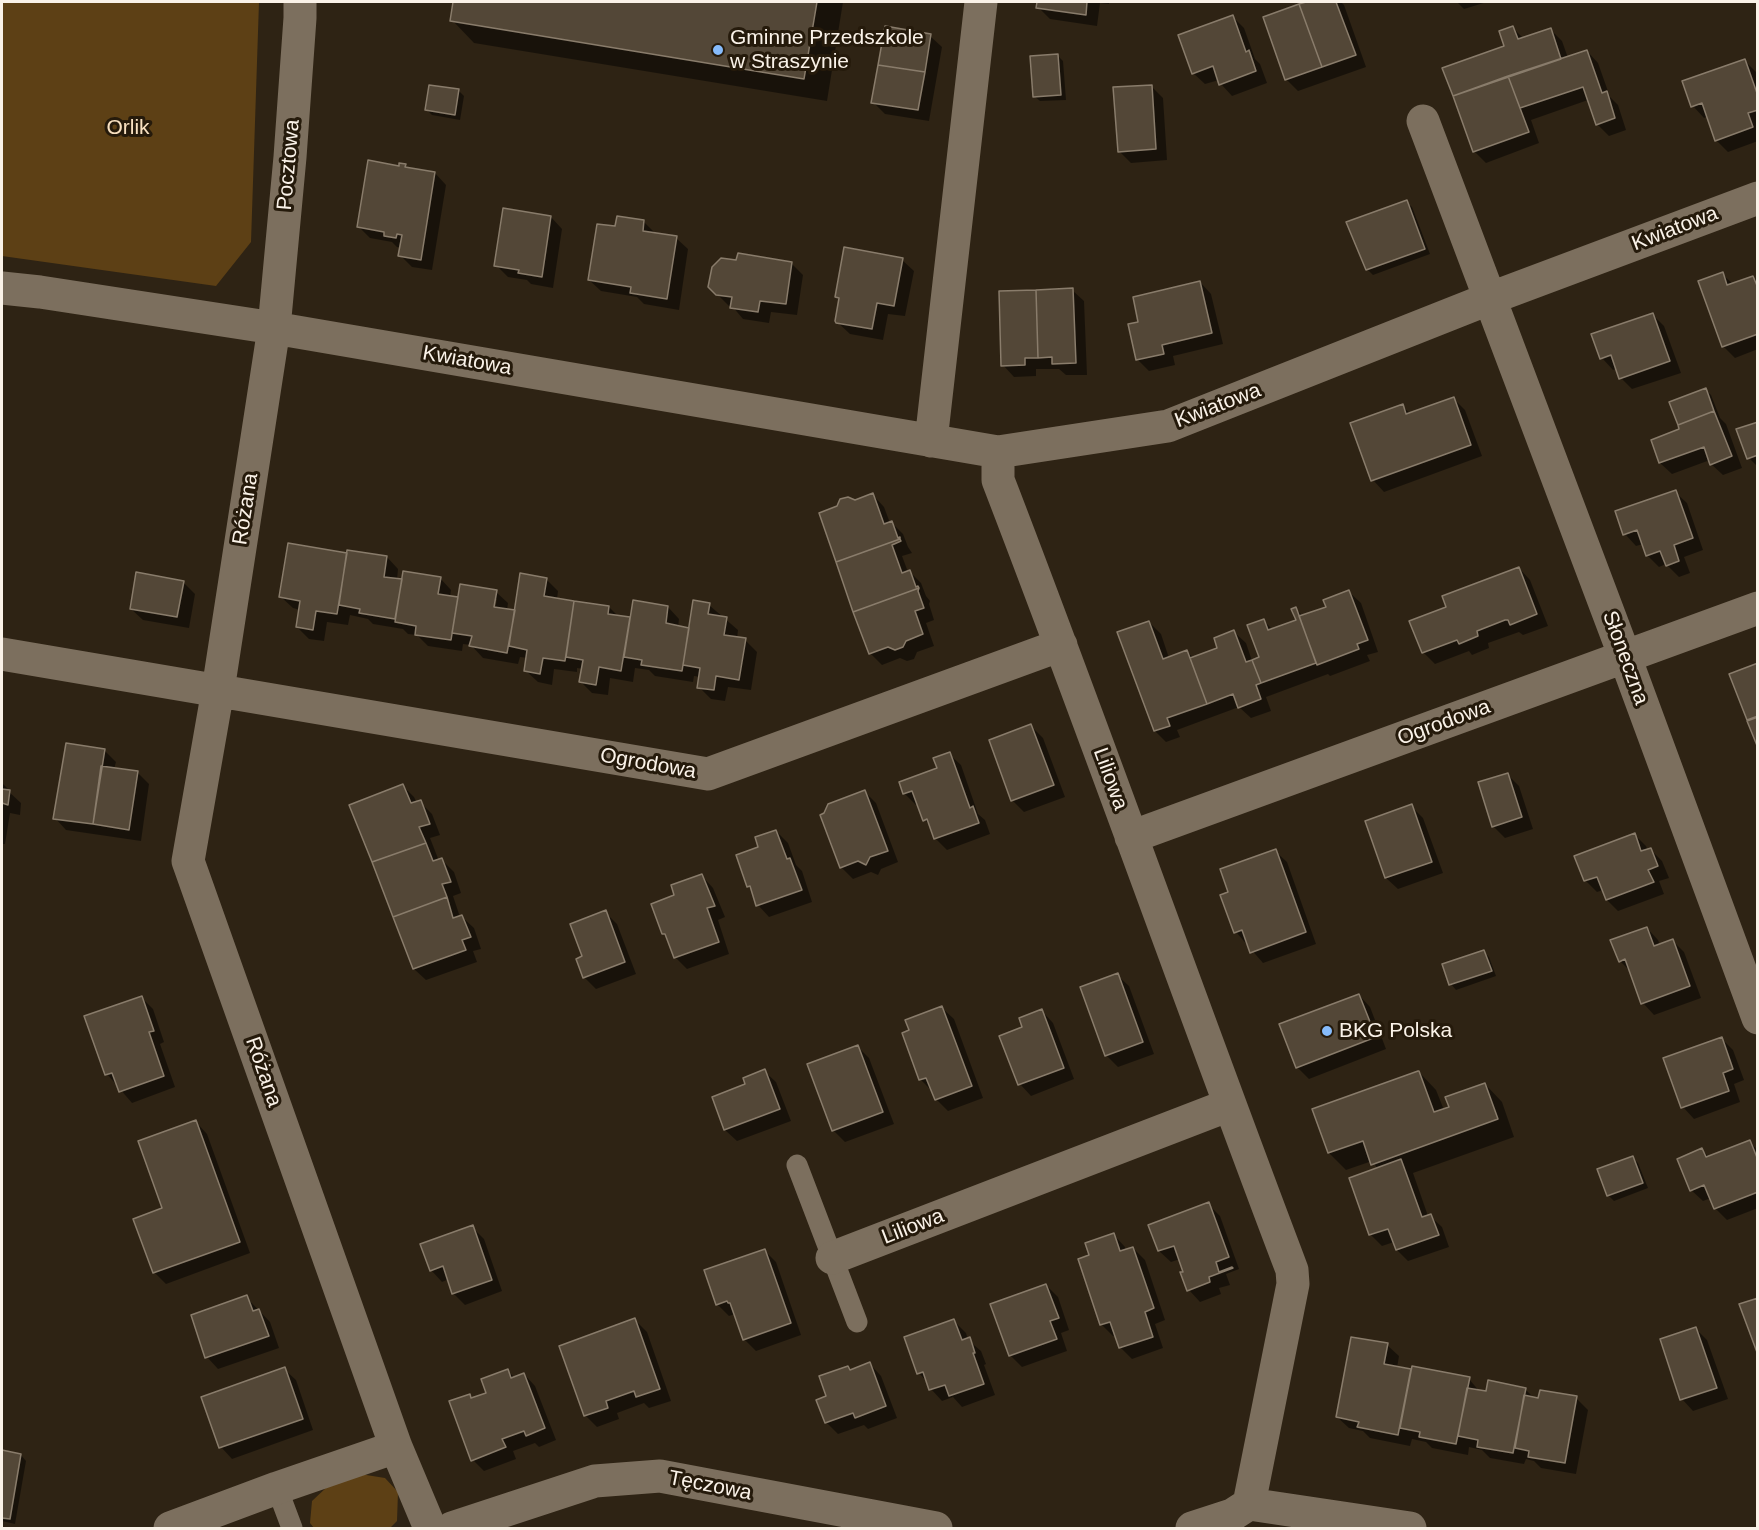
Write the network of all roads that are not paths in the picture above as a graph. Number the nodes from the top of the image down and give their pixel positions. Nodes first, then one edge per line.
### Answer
1 (300, 2) edge
2 (981, 2) edge
3 (1423, 121) dead end
4 (1758, 198) edge
5 (2, 288) edge
6 (1491, 298) junction
7 (274, 328) junction
8 (931, 441) junction
9 (998, 452) junction
10 (1758, 608) edge
11 (1061, 645) junction
12 (2, 654) edge
13 (1625, 657) junction
14 (218, 690) junction
15 (1131, 837) junction
16 (1758, 1018) edge
17 (1229, 1105) junction
18 (797, 1165) dead end
19 (832, 1258) junction
20 (857, 1322) dead end
21 (396, 1447) junction
22 (277, 1488) junction
23 (1249, 1504) junction
24 (170, 1528) edge
25 (292, 1528) edge
26 (430, 1528) edge
27 (452, 1528) edge
28 (936, 1528) edge
29 (1192, 1528) edge
30 (1410, 1528) edge

1 - 7 street, Pocztowa
2 - 8 street
3 - 6 street
4 - 6 street, Kwiatowa
5 - 7 street, Kwiatowa
6 - 9 street, Kwiatowa
6 - 13 street, Słoneczna
7 - 8 street, Kwiatowa
7 - 14 street, Różana
8 - 9 street, Kwiatowa
9 - 11 street, Liliowa
10 - 13 street, Ogrodowa
11 - 14 street, Ogrodowa
11 - 15 street, Liliowa
12 - 14 street
13 - 15 street, Ogrodowa
13 - 16 street, Słoneczna
14 - 21 street, Różana
15 - 17 street, Liliowa
17 - 19 street, Liliowa
17 - 23 street, Liliowa
18 - 19 lane
19 - 20 lane
21 - 22 street
21 - 26 street
22 - 24 street
22 - 25 lane
23 - 29 street
23 - 30 street
27 - 28 street, Tęczowa

